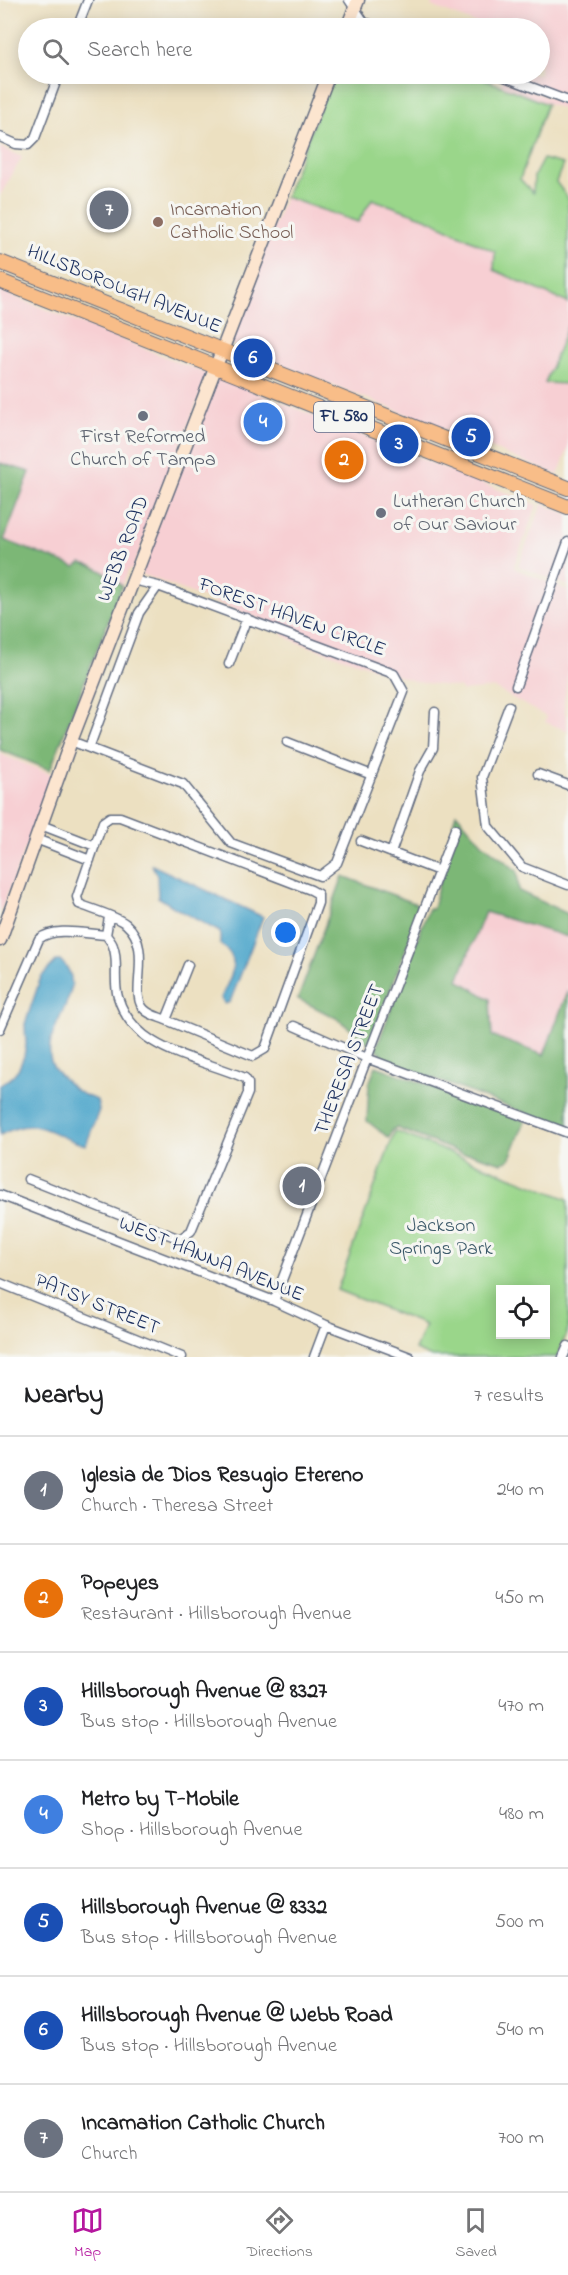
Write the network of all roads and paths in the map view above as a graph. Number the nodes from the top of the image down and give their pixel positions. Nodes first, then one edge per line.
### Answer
1 (88, 0) edge
2 (354, 3) edge
3 (81, 18) edge
4 (350, 18) edge
5 (362, 18) edge
6 (55, 84) edge
7 (325, 84) edge
8 (523, 84) edge
9 (568, 101) edge
10 (0, 138) edge
11 (0, 262) edge
12 (7, 269) edge
13 (0, 281) edge
14 (36, 295) junction
15 (115, 308) junction
16 (221, 349) junction
17 (215, 366) junction
18 (340, 415) junction
19 (393, 417) junction
20 (377, 430) junction
21 (448, 440) junction
22 (441, 456) junction
23 (538, 476) junction
24 (568, 488) edge
25 (540, 496) junction
26 (568, 500) edge
27 (568, 507) edge
28 (568, 542) edge
29 (133, 580) junction
30 (158, 586) junction
31 (247, 618) junction
32 (229, 664) dead end
33 (516, 686) dead end
34 (509, 706) dead end
35 (435, 712) dead end
36 (70, 741) junction
37 (287, 742) dead end
38 (89, 748) junction
39 (538, 774) dead end
40 (372, 775) junction
41 (568, 785) edge
42 (41, 825) junction
43 (455, 829) dead end
44 (36, 839) junction
45 (362, 841) dead end
46 (95, 846) junction
47 (391, 853) junction
48 (90, 860) junction
49 (439, 871) junction
50 (568, 885) edge
51 (109, 917) junction
52 (105, 935) junction
53 (0, 940) edge
54 (188, 965) dead end
55 (166, 1020) junction
56 (294, 1026) dead end
57 (0, 1029) edge
58 (369, 1059) junction
59 (568, 1133) edge
60 (28, 1179) dead end
61 (0, 1195) edge
62 (0, 1283) edge
63 (274, 1301) junction
64 (326, 1325) junction
65 (568, 1346) edge
66 (182, 1357) edge
67 (314, 1357) edge
68 (410, 1357) edge
69 (563, 1357) edge

1 - 3 street
2 - 4 street
2 - 5 street
6 - 10 street
7 - 16 street, WEBB ROAD
8 - 9 street
11 - 12 main road, HILLSBOROUGH AVENUE / FL 580
12 - 15 main road, HILLSBOROUGH AVENUE / FL 580
13 - 14 main road, HILLSBOROUGH AVENUE / FL 580
14 - 15 main road
14 - 17 main road, HILLSBOROUGH AVENUE / FL 580
15 - 16 main road, HILLSBOROUGH AVENUE / FL 580
16 - 17 street, WEBB ROAD
16 - 19 main road, HILLSBOROUGH AVENUE / FL 580
17 - 18 main road, HILLSBOROUGH AVENUE / FL 580
17 - 29 street, WEBB ROAD
18 - 19 main road
18 - 20 main road, HILLSBOROUGH AVENUE / FL 580
19 - 21 main road, HILLSBOROUGH AVENUE / FL 580
20 - 21 main road
20 - 22 main road, HILLSBOROUGH AVENUE / FL 580
21 - 23 main road, HILLSBOROUGH AVENUE / FL 580
22 - 23 main road
22 - 25 main road, HILLSBOROUGH AVENUE / FL 580
23 - 24 main road, HILLSBOROUGH AVENUE / FL 580
25 - 26 main road
25 - 27 main road, HILLSBOROUGH AVENUE / FL 580
28 - 33 street
29 - 30 street, FOREST HAVEN CIRCLE
29 - 36 street, WEBB ROAD
30 - 31 street, FOREST HAVEN CIRCLE
30 - 38 street
31 - 32 street
31 - 40 street, FOREST HAVEN CIRCLE
34 - 50 street
35 - 47 street
36 - 38 street, FOREST HAVEN CIRCLE
36 - 42 street, WEBB ROAD
37 - 40 street
38 - 40 street, FOREST HAVEN CIRCLE
39 - 41 street
42 - 44 street, WEBB ROAD
42 - 46 street
43 - 49 street, THERESA STREET
44 - 48 street
44 - 53 street, WEBB ROAD
45 - 47 street
46 - 48 street
46 - 55 street
47 - 49 street
48 - 51 street
49 - 58 street, THERESA STREET
51 - 52 street
51 - 55 street
52 - 57 street
52 - 60 street
54 - 55 street
56 - 58 street
58 - 59 street
58 - 63 street, THERESA STREET
61 - 63 street, WEST HANNA AVENUE
62 - 66 street, PATSY STREET
63 - 64 street, WEST HANNA AVENUE
64 - 67 street
64 - 68 street, WEST HANNA AVENUE
65 - 69 street

